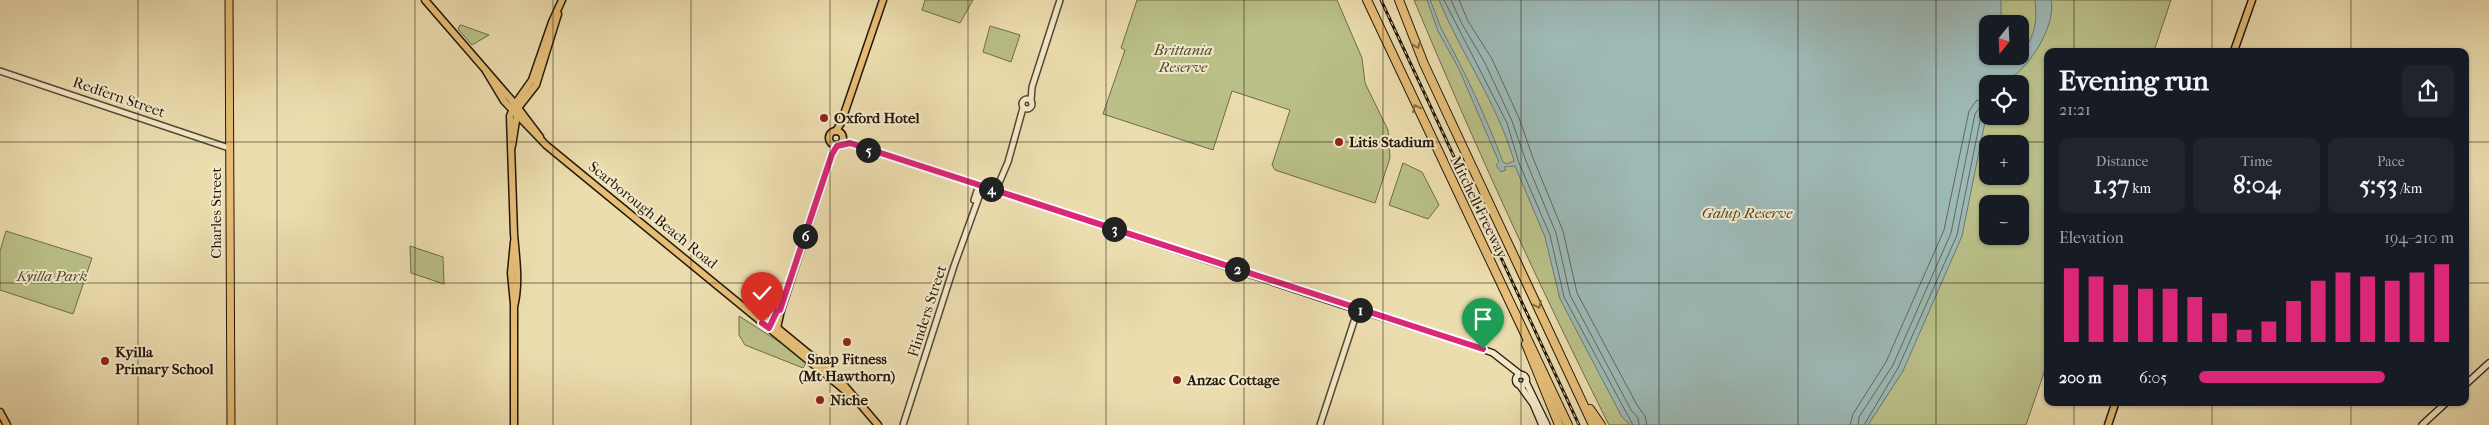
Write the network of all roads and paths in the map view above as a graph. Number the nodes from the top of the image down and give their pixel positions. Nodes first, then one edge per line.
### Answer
1 (229, 0) edge
2 (425, 0) edge
3 (562, 0) edge
4 (883, 0) edge
5 (1060, 0) edge
6 (1367, 0) edge
7 (1398, 0) edge
8 (2247, 0) edge
9 (2252, 0) edge
10 (2231, 48) edge
11 (2235, 48) edge
12 (0, 71) edge
13 (515, 109) junction
14 (533, 133) junction
15 (515, 139) junction
16 (838, 139) junction
17 (542, 142) junction
18 (512, 147) junction
19 (230, 148) junction
20 (981, 185) junction
21 (998, 191) junction
22 (1498, 278) junction
23 (1358, 308) junction
24 (773, 328) junction
25 (2489, 363) edge
26 (1511, 368) junction
27 (1521, 375) junction
28 (1515, 379) junction
29 (2469, 381) edge
30 (1526, 382) junction
31 (1520, 386) junction
32 (1577, 391) junction
33 (2110, 406) edge
34 (2114, 406) edge
35 (2443, 406) edge
36 (0, 412) edge
37 (7, 425) edge
38 (231, 425) edge
39 (514, 425) edge
40 (878, 425) edge
41 (903, 425) edge
42 (1320, 425) edge
43 (1542, 425) edge
44 (1547, 425) edge
45 (1559, 425) edge
46 (1568, 425) edge
47 (1593, 425) edge
48 (1601, 425) edge
49 (2104, 425) edge
50 (2108, 425) edge
51 (2422, 425) edge

1 - 19 highway, Charles Street
2 - 13 main road, Scarborough Beach Road
3 - 13 main road
4 - 16 main road
5 - 21 street
22 -> 6 highway, Mitchell Freeway
7 -> 32 highway, Mitchell Freeway
8 - 10 main road
9 - 11 main road
12 - 19 street, Redfern Street
13 - 14 main road, Scarborough Beach Road
13 - 15 main road
13 - 17 main road, Scarborough Beach Road
13 - 18 main road
14 - 15 main road
14 - 17 main road, Scarborough Beach Road
15 - 18 main road
16 - 20 main road
16 - 24 main road
17 - 24 main road, Scarborough Beach Road
18 - 39 main road
19 - 38 highway, Charles Street
20 - 21 main road
20 - 41 street, Flinders Street
21 - 23 main road
22 - 45 highway
22 - 46 highway, Mitchell Freeway
23 - 26 main road
23 - 42 street
24 - 40 main road, Scarborough Beach Road
25 - 29 main road
26 - 27 main road
26 - 28 main road
27 - 28 main road
27 - 30 main road
28 - 31 main road
30 - 31 main road
30 - 44 main road
31 - 43 main road
32 - 47 highway, Mitchell Freeway
32 - 48 highway
33 - 49 main road
34 - 50 main road
35 - 51 main road
36 - 37 main road

